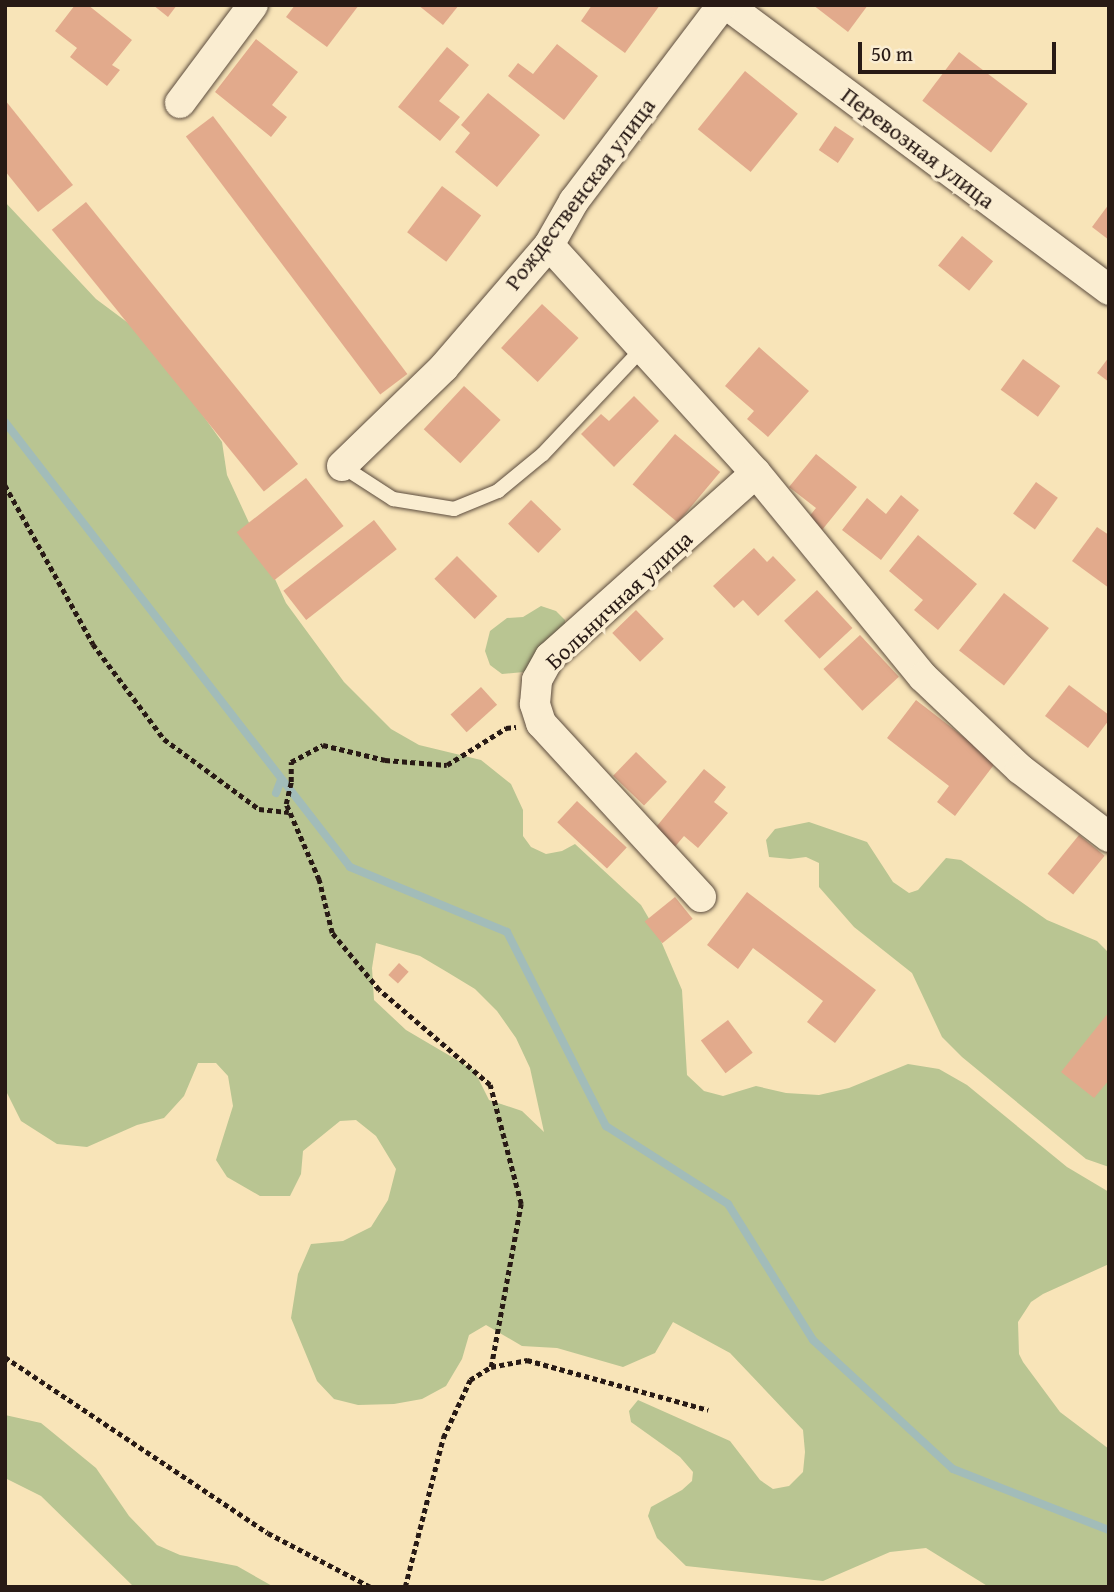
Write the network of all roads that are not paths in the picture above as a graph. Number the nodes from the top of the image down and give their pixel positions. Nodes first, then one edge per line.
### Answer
1 (253, 5) edge
2 (725, 5) edge
3 (180, 103) dead end
4 (549, 245) junction
5 (1109, 290) edge
6 (642, 349) junction
7 (342, 466) joint
8 (756, 474) junction
9 (1109, 837) edge
10 (701, 897) dead end

1 - 3 street
2 - 4 street, Рождественская улица
2 - 5 street, Перевозная улица
4 - 6 street
4 - 7 street, Рождественская улица
6 - 7 lane
6 - 8 street
8 - 9 street
8 - 10 street, Больничная улица

